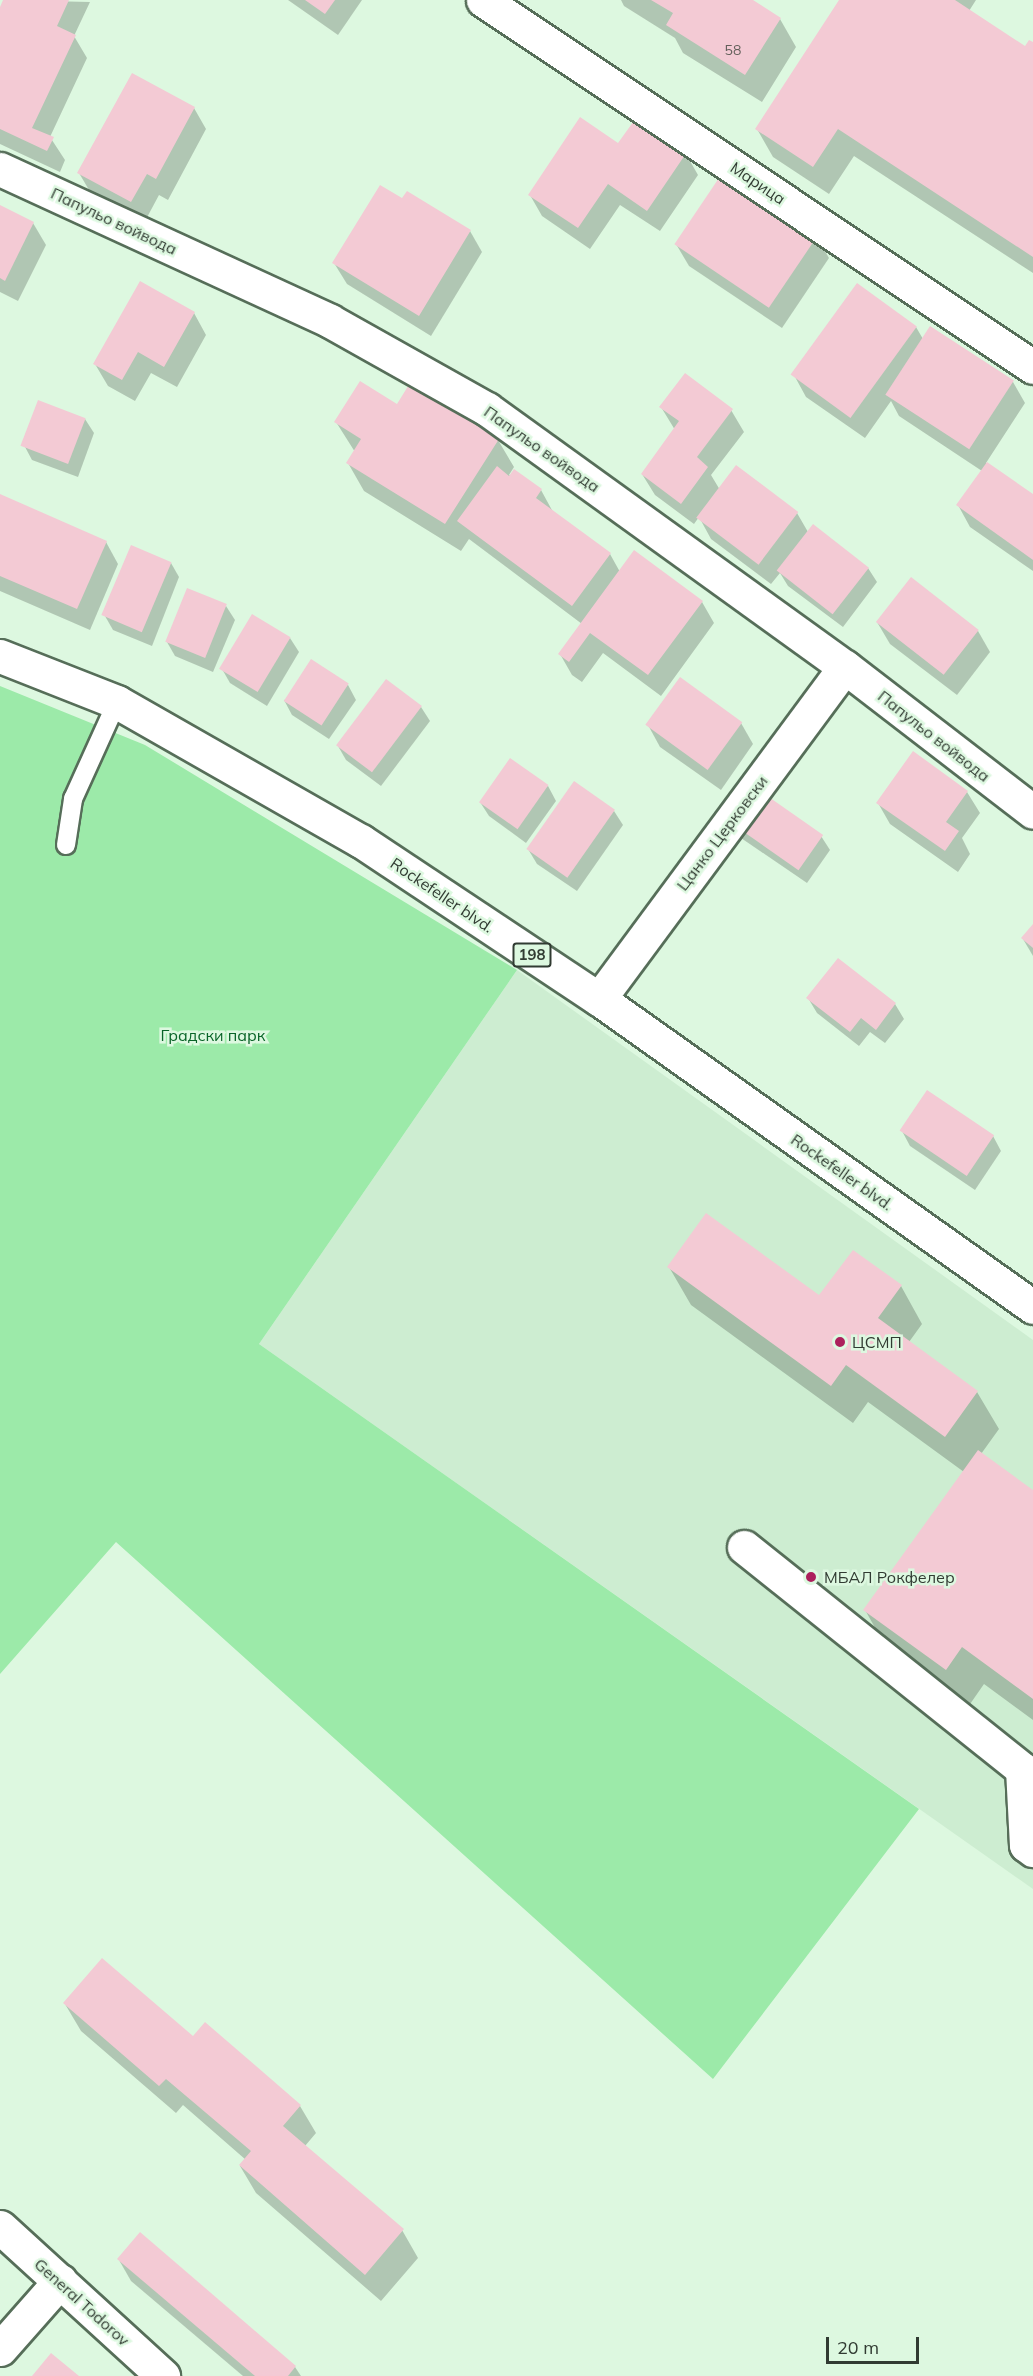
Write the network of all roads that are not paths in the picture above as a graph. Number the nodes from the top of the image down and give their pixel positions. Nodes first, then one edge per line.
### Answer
1 (483, 0) edge
2 (0, 169) edge
3 (1033, 367) edge
4 (0, 656) edge
5 (845, 667) junction
6 (117, 702) junction
7 (1033, 812) edge
8 (66, 845) dead end
9 (598, 999) junction
10 (1033, 1307) edge
11 (744, 1547) dead end
12 (1029, 1848) edge
13 (0, 2227) edge
14 (60, 2282) junction
15 (0, 2349) edge
16 (163, 2376) edge

1 - 3 street, Марица
2 - 5 street, Папульо войвода
4 - 6 street, Rockefeller blvd. / 198
5 - 7 street, Папульо войвода
5 - 9 street, Цанко Церковски
6 - 8 lane
6 - 9 street, Rockefeller blvd. / 198
9 - 10 street, Rockefeller blvd. / 198
11 - 12 street
13 - 14 street, General Todorov
14 - 15 street
14 - 16 street, General Todorov

